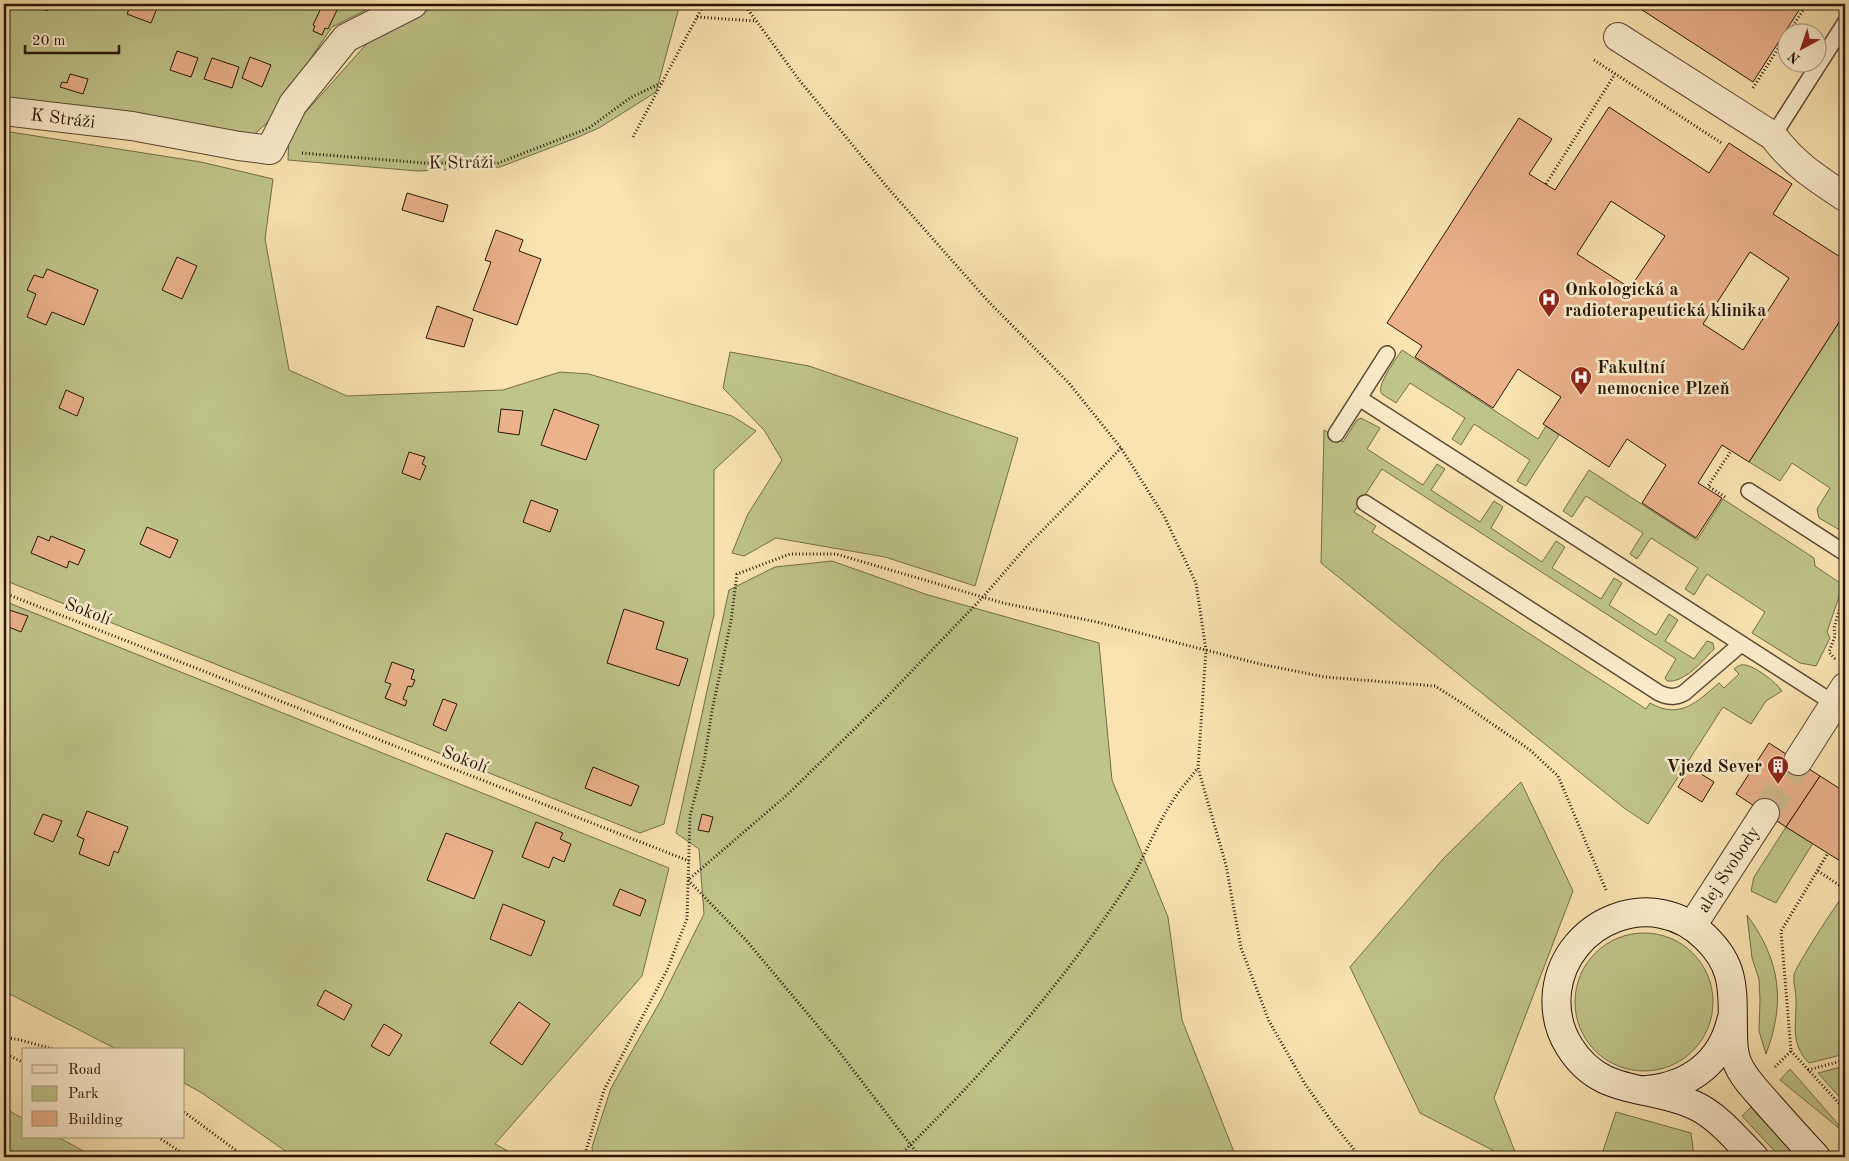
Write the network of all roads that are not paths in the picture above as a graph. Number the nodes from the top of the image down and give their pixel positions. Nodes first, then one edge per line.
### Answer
1 (413, 4) edge
2 (1845, 23) edge
3 (1618, 37) dead end
4 (4, 111) edge
5 (1773, 136) junction
6 (1845, 197) edge
7 (1387, 354) dead end
8 (1359, 398) junction
9 (1336, 434) dead end
10 (1749, 491) dead end
11 (1365, 504) dead end
12 (1845, 553) edge
13 (1741, 644) junction
14 (1840, 686) edge
15 (1798, 762) tunnel mouth
16 (1765, 813) tunnel mouth
17 (1692, 926) junction
18 (1733, 1016) junction
19 (1643, 1090) junction
20 (1754, 1157) edge
21 (1816, 1157) edge

1 - 4 street, K Stráži
2 - 5 lane
3 - 5 street
5 - 6 street
7 - 8 lane
8 - 9 lane
8 - 13 lane
10 - 12 lane
11 - 13 lane
13 - 14 lane
14 - 15 street
16 - 17 street, alej Svobody
17 - 18 street, alej Svobody
17 - 19 street, alej Svobody
18 - 19 street, alej Svobody
18 - 21 street, alej Svobody
19 - 20 street, alej Svobody

